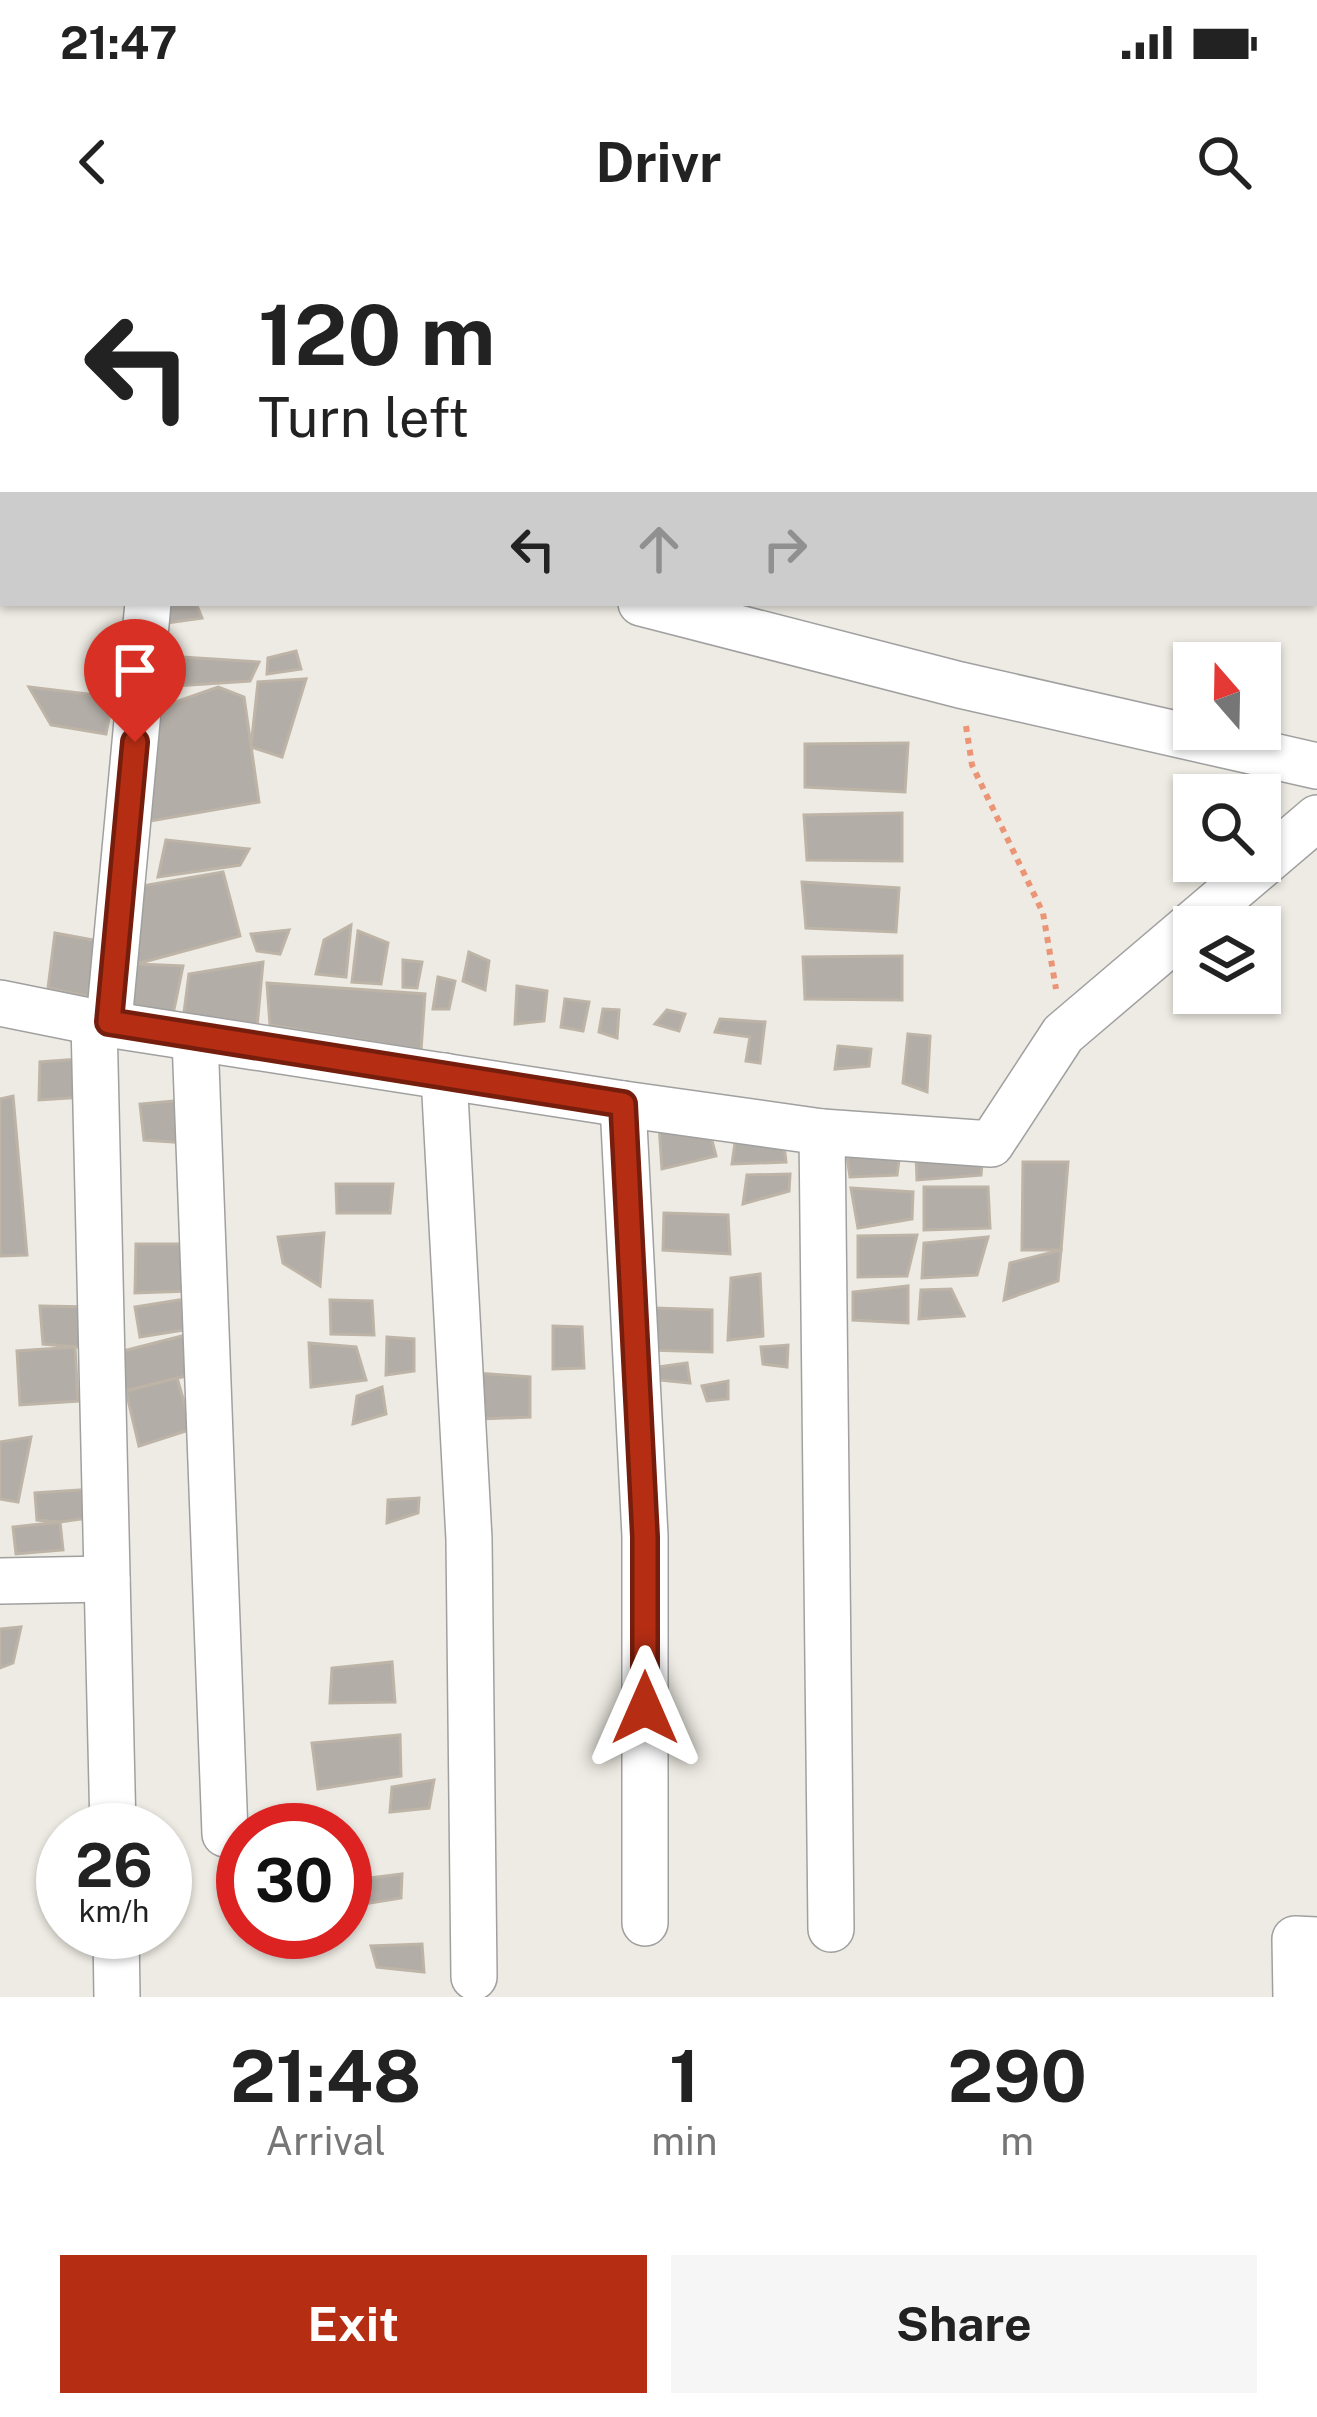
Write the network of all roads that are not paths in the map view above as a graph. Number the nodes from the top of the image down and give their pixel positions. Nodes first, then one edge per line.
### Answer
1 (148, 606) edge
2 (653, 606) edge
3 (1317, 766) edge
4 (1317, 818) edge
5 (0, 1003) edge
6 (101, 1022) junction
7 (195, 1038) junction
8 (444, 1076) junction
9 (623, 1104) junction
10 (822, 1132) junction
11 (107, 1579) junction
12 (0, 1581) edge
13 (112, 1803) edge
14 (224, 1803) edge
15 (645, 1923) dead end
16 (831, 1929) dead end
17 (1317, 1940) edge
18 (117, 1959) edge
19 (474, 1977) dead end
20 (118, 1997) edge
21 (1296, 1997) edge

1 - 6 street
2 - 3 street
4 - 10 street
5 - 6 street
6 - 7 street
6 - 11 street
7 - 8 street
7 - 14 street
8 - 9 street
8 - 19 street
9 - 10 street
9 - 15 street
10 - 16 street
11 - 12 street
11 - 13 street
17 - 21 street
18 - 20 street

